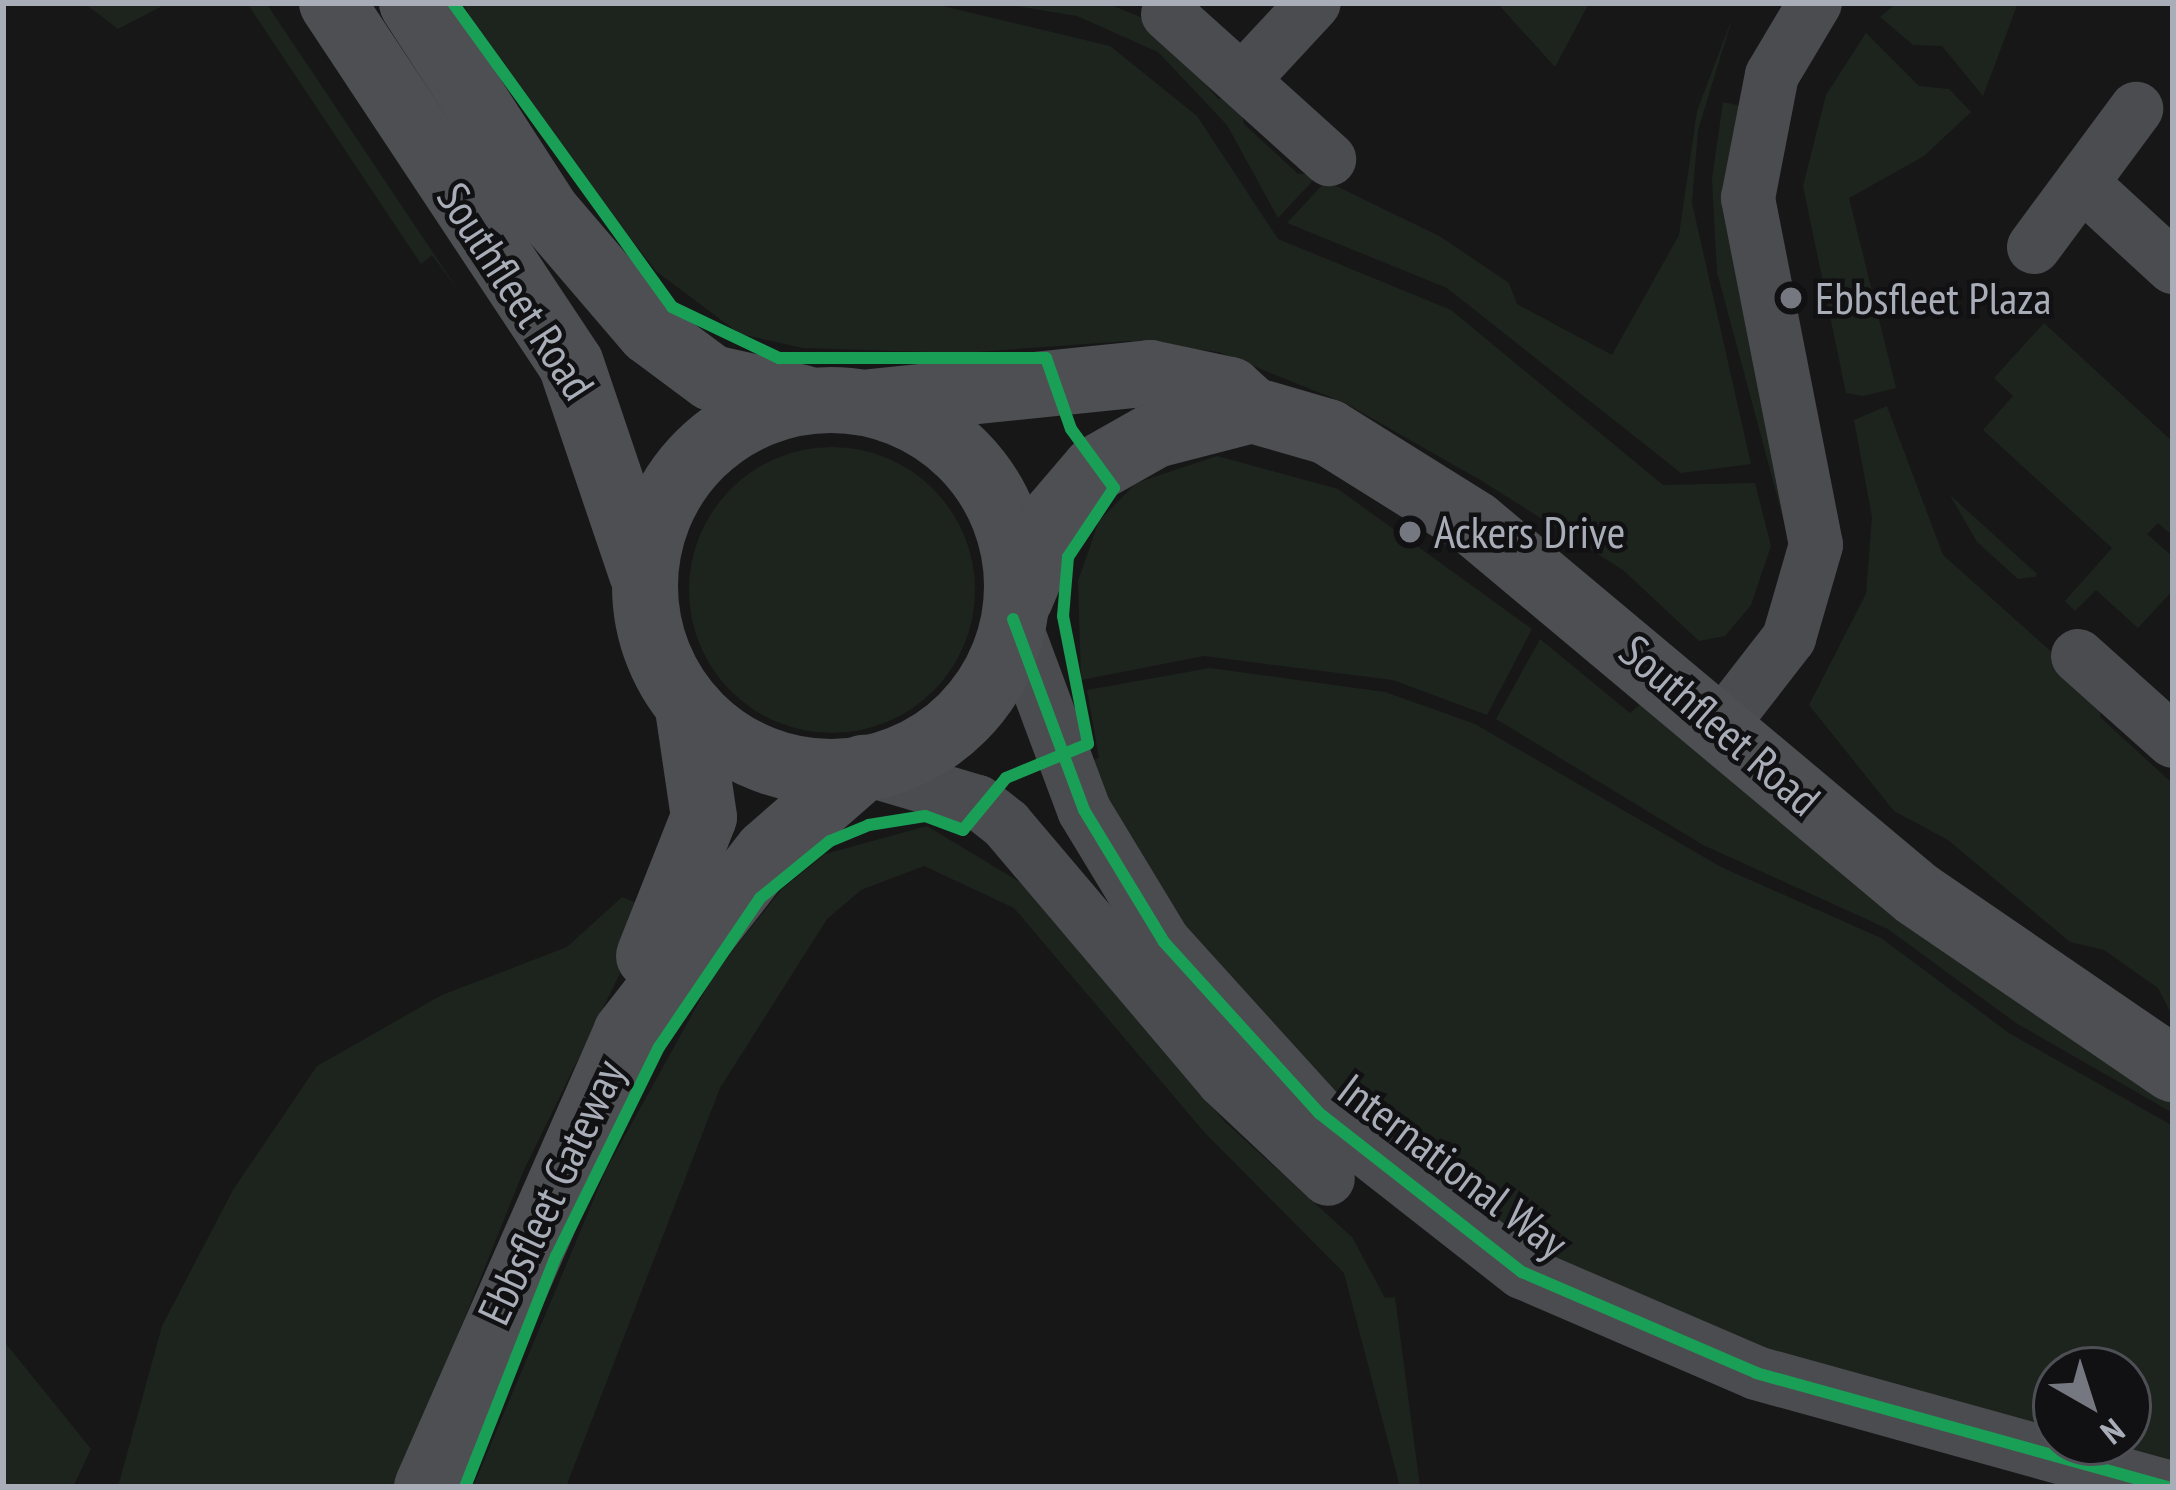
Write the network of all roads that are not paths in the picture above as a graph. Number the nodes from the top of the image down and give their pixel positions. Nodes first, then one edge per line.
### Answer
1 (332, 3) edge
2 (412, 3) edge
3 (1314, 3) edge
4 (1801, 8) edge
5 (1168, 14) dead end
6 (1247, 75) junction
7 (2136, 109) dead end
8 (1329, 159) dead end
9 (2087, 188) junction
10 (2034, 247) dead end
11 (2173, 266) edge
12 (847, 401) junction
13 (1252, 410) junction
14 (649, 601) junction
15 (1013, 619) junction
16 (2078, 656) dead end
17 (688, 708) junction
18 (1720, 727) junction
19 (2172, 740) edge
20 (863, 768) junction
21 (626, 1033) junction
22 (2173, 1070) edge
23 (1328, 1179) dead end
24 (427, 1487) edge
25 (2167, 1487) edge

1 - 14 main road, Southfleet Road
2 - 12 main road, Southfleet Road
3 - 6 street
4 - 18 street
5 - 6 street
6 - 8 street
7 - 9 street
9 - 10 street
9 - 11 street
12 - 13 main road, Southfleet Road
12 - 14 main road
12 - 15 main road
13 - 15 main road
13 - 18 main road, Southfleet Road
14 - 17 main road
15 - 20 main road
15 - 25 street, International Way
16 - 19 street
17 - 20 main road
17 - 21 main road, Ebbsfleet Gateway
18 - 22 main road, Southfleet Road
20 - 21 main road, Ebbsfleet Gateway
20 - 23 street, International Way
21 - 24 main road, Ebbsfleet Gateway

